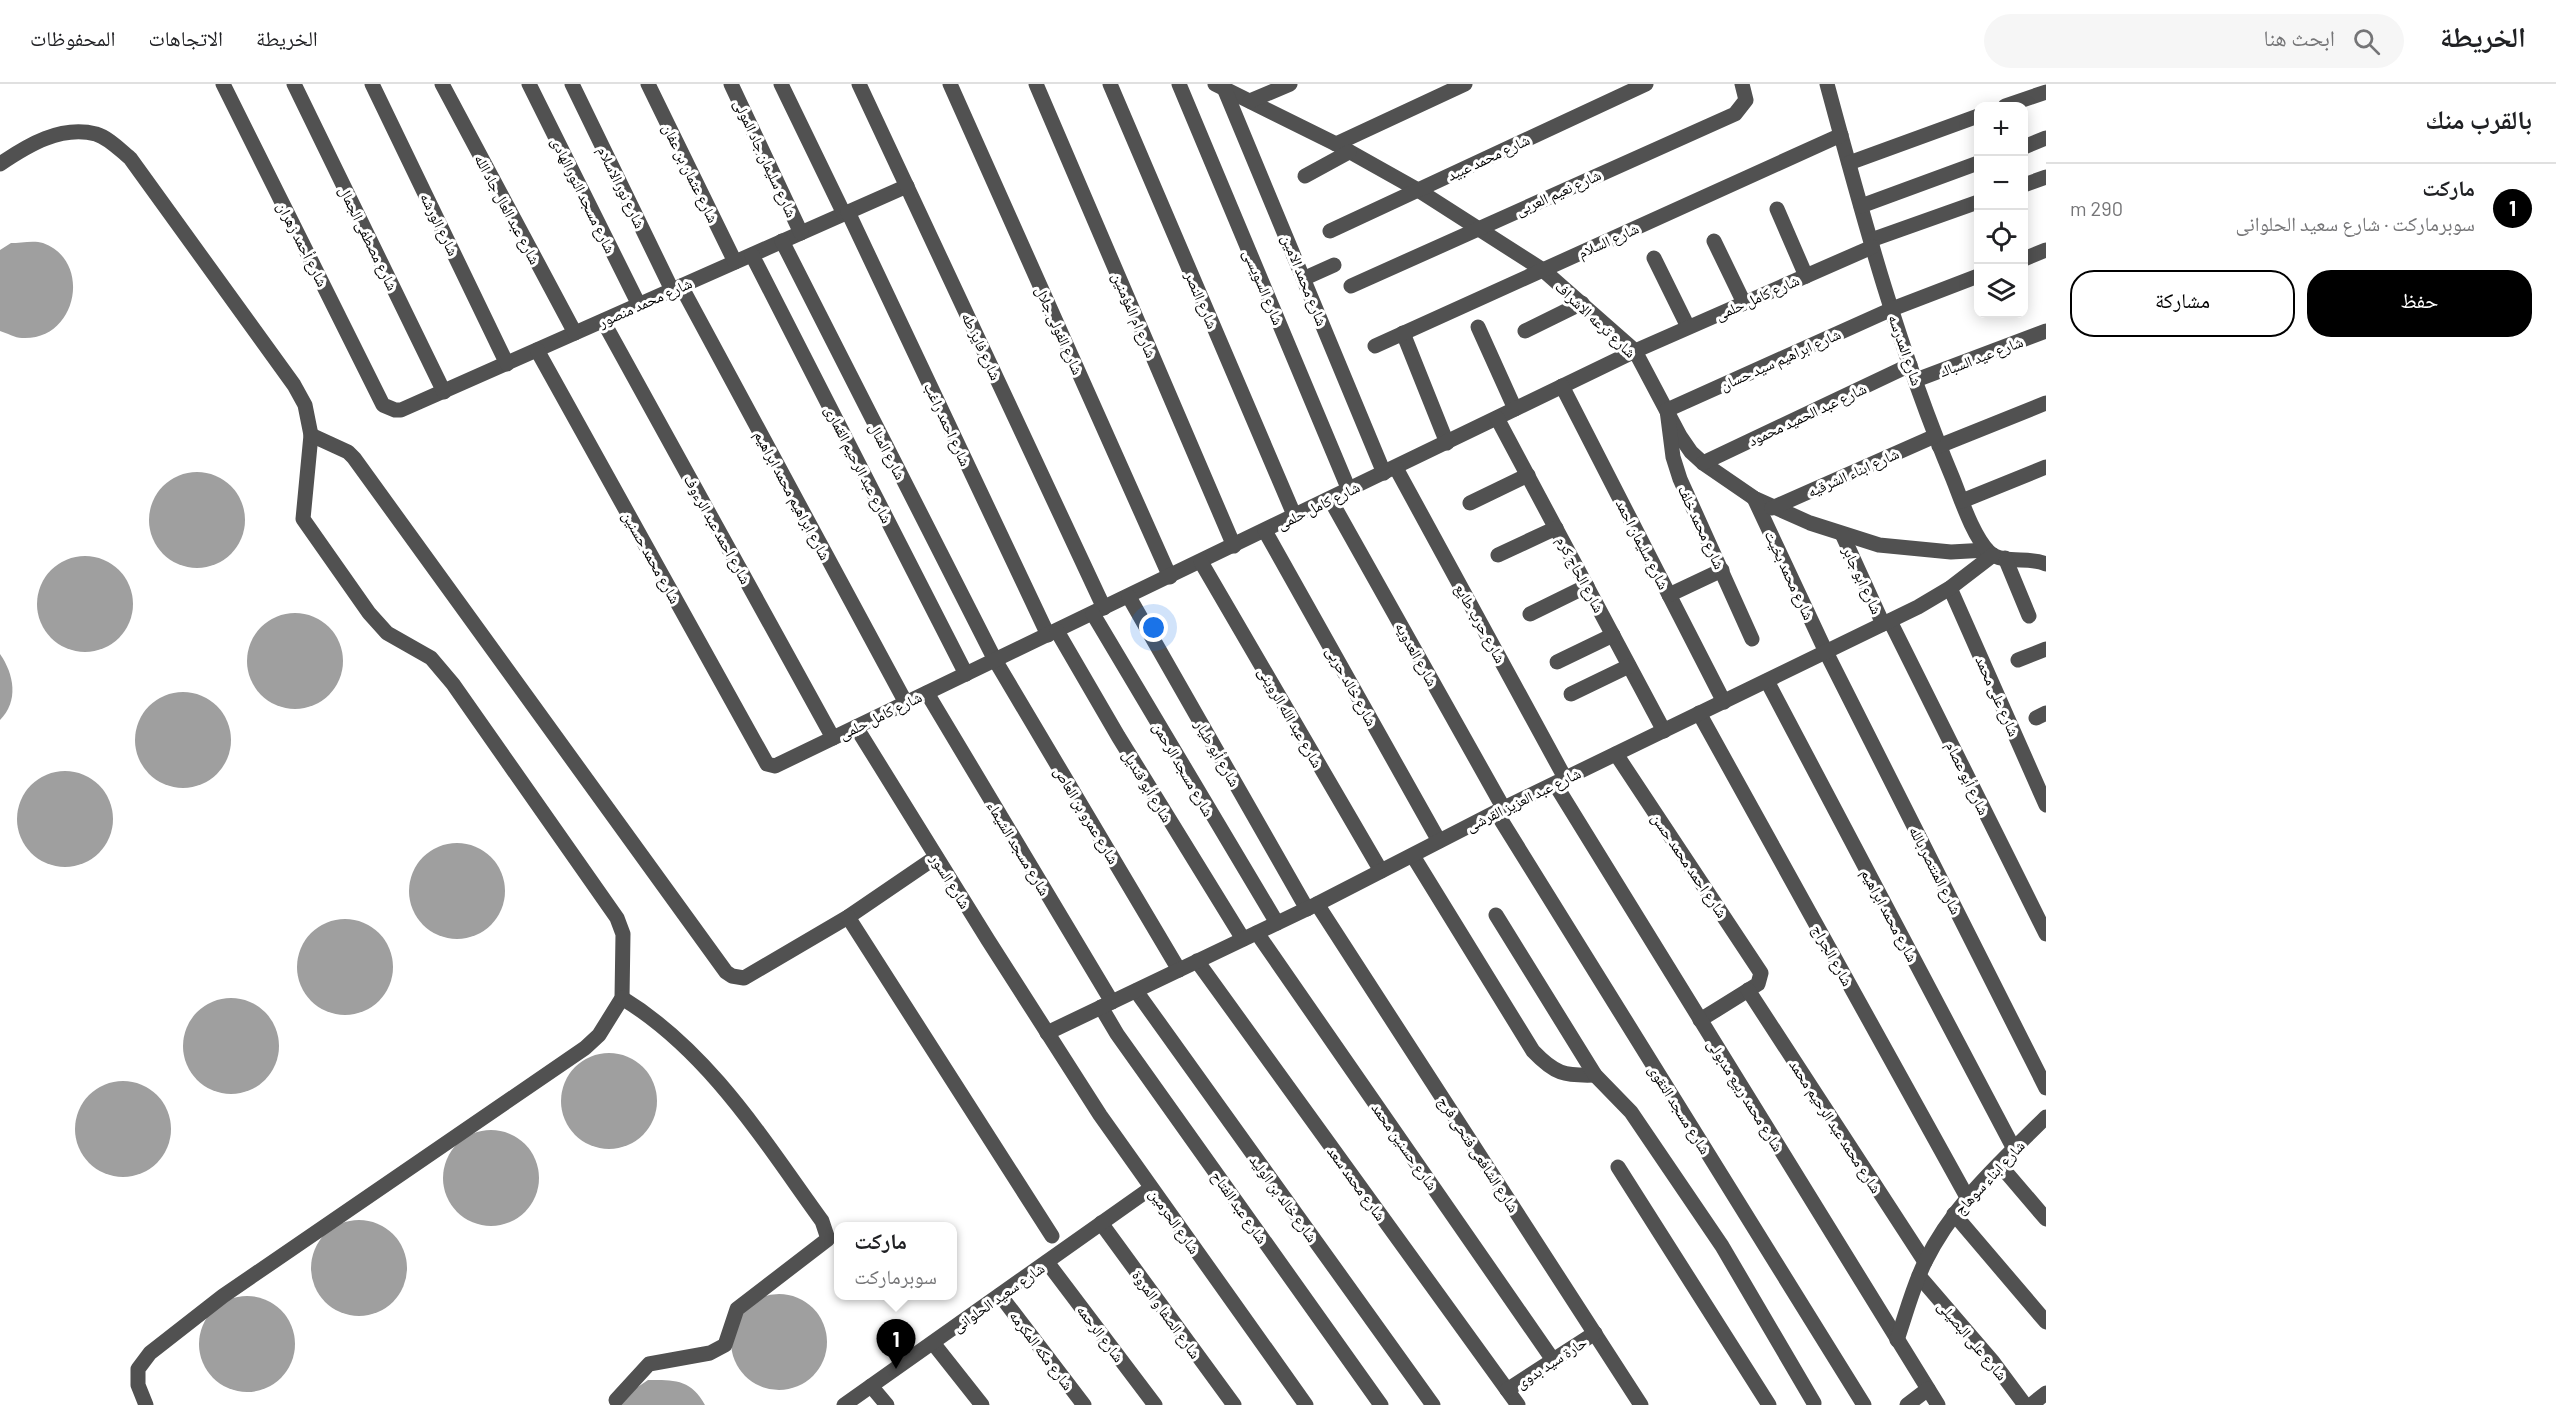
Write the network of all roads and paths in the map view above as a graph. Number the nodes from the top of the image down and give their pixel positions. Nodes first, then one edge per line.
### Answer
1 (223, 84) edge
2 (294, 84) edge
3 (372, 84) edge
4 (442, 84) edge
5 (529, 84) edge
6 (572, 84) edge
7 (648, 84) edge
8 (731, 84) edge
9 (781, 84) edge
10 (859, 84) edge
11 (950, 84) edge
12 (1035, 84) edge
13 (1110, 84) edge
14 (1179, 84) edge
15 (1290, 84) edge
16 (1465, 84) edge
17 (1646, 84) edge
18 (1742, 84) edge
19 (1827, 84) edge
20 (1225, 87) edge
21 (2046, 92) edge
22 (1250, 101) junction
23 (2017, 102) edge
24 (1974, 117) edge
25 (1841, 135) junction
26 (2046, 138) edge
27 (2028, 145) edge
28 (1342, 148) junction
29 (1849, 163) junction
30 (0, 164) edge
31 (1974, 164) edge
32 (1305, 176) dead end
33 (2046, 177) edge
34 (2028, 184) edge
35 (908, 186) junction
36 (1418, 190) junction
37 (1974, 204) edge
38 (1861, 206) junction
39 (1777, 209) dead end
40 (846, 213) junction
41 (1477, 228) junction
42 (1330, 231) dead end
43 (801, 233) junction
44 (782, 241) junction
45 (1714, 241) dead end
46 (1871, 244) junction
47 (2046, 250) edge
48 (752, 255) junction
49 (2028, 257) edge
50 (1654, 258) dead end
51 (735, 262) junction
52 (1335, 265) dead end
53 (1543, 270) junction
54 (1806, 276) junction
55 (1305, 278) junction
56 (1974, 278) edge
57 (1351, 286) dead end
58 (676, 288) junction
59 (1582, 303) junction
60 (1744, 303) junction
61 (639, 305) junction
62 (1892, 309) junction
63 (603, 321) junction
64 (1478, 327) dead end
65 (1688, 327) junction
66 (1525, 331) dead end
67 (2046, 331) edge
68 (575, 333) junction
69 (1403, 333) junction
70 (1375, 346) dead end
71 (537, 350) junction
72 (1635, 351) junction
73 (507, 363) junction
74 (1910, 365) junction
75 (1916, 380) junction
76 (1562, 386) junction
77 (444, 392) junction
78 (2046, 403) edge
79 (383, 405) joint
80 (1515, 409) junction
81 (1667, 410) junction
82 (1497, 418) junction
83 (311, 435) junction
84 (1937, 441) junction
85 (1447, 443) junction
86 (1703, 462) junction
87 (2046, 467) edge
88 (1390, 470) junction
89 (1528, 475) junction
90 (1349, 490) junction
91 (1754, 498) junction
92 (1330, 499) junction
93 (1962, 501) junction
94 (1470, 503) dead end
95 (1772, 508) junction
96 (1295, 517) junction
97 (1556, 528) junction
98 (1265, 531) junction
99 (1843, 536) junction
100 (1234, 546) junction
101 (1995, 554) junction
102 (1498, 555) dead end
103 (1201, 562) junction
104 (2046, 564) edge
105 (1722, 570) junction
106 (1170, 577) junction
107 (1587, 586) junction
108 (1950, 588) junction
109 (1669, 595) junction
110 (1129, 597) junction
111 (1098, 611) junction
112 (1530, 614) dead end
113 (2029, 616) dead end
114 (1887, 622) junction
115 (1053, 633) junction
116 (1613, 635) junction
117 (1752, 639) dead end
118 (2046, 649) edge
119 (1826, 652) junction
120 (995, 660) junction
121 (2018, 660) dead end
122 (1557, 662) dead end
123 (1629, 666) junction
124 (966, 674) junction
125 (1767, 681) junction
126 (927, 693) junction
127 (1572, 694) dead end
128 (1724, 702) junction
129 (906, 703) junction
130 (1699, 713) junction
131 (856, 727) junction
132 (1664, 731) junction
133 (833, 738) junction
134 (1616, 754) junction
135 (767, 764) joint
136 (1560, 781) junction
137 (2046, 805) edge
138 (1500, 810) junction
139 (1439, 841) junction
140 (1413, 856) junction
141 (936, 857) junction
142 (1381, 871) junction
143 (1312, 906) junction
144 (1496, 915) dead end
145 (848, 917) junction
146 (1276, 923) junction
147 (2046, 934) edge
148 (1250, 936) junction
149 (1197, 962) junction
150 (1179, 970) junction
151 (1748, 990) junction
152 (1136, 991) junction
153 (622, 998) junction
154 (1107, 1005) junction
155 (1700, 1020) junction
156 (1047, 1033) junction
157 (1595, 1075) junction
158 (2046, 1088) edge
159 (2046, 1117) edge
160 (2014, 1149) junction
161 (1999, 1164) junction
162 (1618, 1167) dead end
163 (1151, 1188) junction
164 (1967, 1197) junction
165 (1954, 1215) junction
166 (2046, 1219) edge
167 (1101, 1223) junction
168 (1052, 1236) dead end
169 (1047, 1262) junction
170 (1922, 1269) junction
171 (1000, 1295) junction
172 (2046, 1322) edge
173 (1595, 1333) junction
174 (1897, 1340) junction
175 (933, 1343) junction
176 (1553, 1360) junction
177 (871, 1386) junction
178 (1928, 1389) junction
179 (1507, 1390) junction
180 (2045, 1395) edge
181 (616, 1400) dead end
182 (1814, 1403) dead end
183 (146, 1405) edge
184 (844, 1405) edge
185 (887, 1405) edge
186 (982, 1405) edge
187 (1084, 1405) edge
188 (1155, 1405) edge
189 (1234, 1405) edge
190 (1306, 1405) edge
191 (1381, 1405) edge
192 (1433, 1405) edge
193 (1518, 1405) edge
194 (1641, 1405) edge
195 (1769, 1405) edge
196 (1864, 1405) edge
197 (1907, 1405) edge
198 (1938, 1405) edge
199 (2025, 1405) edge
200 (2031, 1405) edge

1 - 79 street, شارع أحمد زهران
2 - 77 street, شارع مصطفى الجمال
3 - 73 street, شارع الورشه
4 - 68 street, شارع عبد العال جاد الله
5 - 61 street, شارع مسجد النور الهادى
6 - 58 street, شارع نور الاسلام
7 - 51 street, شارع عثمان بن عفان
8 - 43 street, شارع سليمان جاد المولى
9 - 40 street, شارع احمد راغب
10 - 35 street, شارع فايز طه
11 - 106 street, شارع الفولى جلال
12 - 100 street, شارع ام المؤمنين
13 - 96 street, شارع النصر
14 - 90 street, شارع السويسى
15 - 22 street
16 - 28 street
17 - 36 street, شارع محمد عبيد
18 - 41 street, شارع نعيم العربى
19 - 25 street, شارع المدرسه
20 - 22 street, شارع ترعه الاشراف
20 - 55 street, شارع محمد الامين
21 - 23 street
22 - 28 street, شارع ترعه الاشراف
24 - 29 street
25 - 29 street, شارع المدرسه
25 - 53 street, شارع السلام
26 - 27 street
28 - 32 street
28 - 36 street, شارع ترعه الاشراف
29 - 38 street, شارع المدرسه
30 - 83 street
31 - 38 street
33 - 34 street
35 - 40 street, شارع محمد منصور
35 - 111 street, شارع فايز طه
36 - 41 street, شارع ترعه الاشراف
36 - 42 street, شارع محمد عبيد
37 - 46 street, شارع كامل حلمى
38 - 46 street, شارع المدرسه
39 - 54 street
40 - 43 street, شارع محمد منصور
40 - 115 street, شارع احمد راغب
41 - 53 street, شارع ترعه الاشراف
41 - 57 street, شارع نعيم العربى
43 - 44 street, شارع محمد منصور
44 - 48 street, شارع محمد منصور
44 - 120 street, شارع المنال
45 - 60 street
46 - 54 street, شارع كامل حلمى
46 - 62 street, شارع المدرسه
47 - 49 street
48 - 51 street, شارع محمد منصور
48 - 124 street, شارع عبد الرحيم القمارى
50 - 65 street
51 - 58 street, شارع محمد منصور
52 - 55 street
53 - 59 street, شارع ترعه الاشراف
53 - 69 street, شارع السلام
54 - 60 street, شارع كامل حلمى
55 - 88 street, شارع محمد الامين
56 - 62 street
58 - 61 street, شارع محمد منصور
58 - 129 street, شارع ابراهيم محمد ابراهيم
59 - 66 street
59 - 72 street, شارع ترعه الاشراف
60 - 65 street, شارع كامل حلمى
61 - 63 street, شارع محمد منصور
62 - 74 street, شارع المدرسه
62 - 81 street, شارع ابراهيم سيد حسان
63 - 68 street, شارع محمد منصور
63 - 133 street, شارع احمد عبد الرءوف
64 - 80 street
65 - 72 street, شارع كامل حلمى
67 - 75 street, شارع عيد السباك
68 - 71 street, شارع محمد منصور
69 - 70 street, شارع السلام
69 - 85 street
71 - 73 street, شارع محمد منصور
71 - 135 street, شارع محمد حسنين
72 - 76 street, شارع كامل حلمى
72 - 81 street, شارع ترعه الاشراف
73 - 77 street, شارع محمد منصور
74 - 75 street, شارع المدرسه
74 - 86 street, شارع عبد الحميد محمود
75 - 84 street, شارع المدرسه
76 - 80 street, شارع كامل حلمى
76 - 109 street, شارع سليمان احمد
77 - 79 street, شارع محمد منصور
78 - 84 street, شارع ابناء الشرقيه
80 - 82 street, شارع كامل حلمى
81 - 86 street, شارع ترعه الاشراف
81 - 105 street, شارع محمد خلف
82 - 85 street, شارع كامل حلمى
82 - 89 street, شارع الحاج كرم
83 - 145 street
83 - 153 street
84 - 93 street, شارع المدرسه
84 - 95 street, شارع ابناء الشرقيه
85 - 88 street, شارع كامل حلمى
86 - 91 street, شارع ترعه الاشراف
87 - 93 street
88 - 90 street, شارع كامل حلمى
88 - 136 street, شارع حرب طايع
89 - 94 street
89 - 97 street, شارع الحاج كرم
90 - 92 street, شارع كامل حلمى
91 - 95 street, شارع ترعه الاشراف
91 - 119 street, شارع محمد بخيت
92 - 96 street, شارع كامل حلمى
92 - 138 street, شارع العدويه
93 - 101 street, شارع المدرسه
95 - 99 street, شارع ترعه الاشراف
96 - 98 street, شارع كامل حلمى
97 - 102 street
97 - 107 street, شارع الحاج كرم
98 - 100 street, شارع كامل حلمى
98 - 139 street, شارع خالد حربى
99 - 101 street, شارع ترعه الاشراف
99 - 114 street, شارع ابو جابر
100 - 103 street, شارع كامل حلمى
101 - 104 street
101 - 108 street, شارع عبد العزيز القرشى
101 - 113 street, شارع المدرسه
103 - 106 street, شارع كامل حلمى
103 - 142 street, شارع عبد الله الروينى
105 - 109 street
105 - 117 street, شارع محمد خلف
106 - 110 street, شارع كامل حلمى
107 - 112 street
107 - 116 street, شارع الحاج كرم
108 - 114 street, شارع عبد العزيز القرشى
108 - 137 street, شارع على محمد
109 - 128 street, شارع سليمان احمد
110 - 111 street, شارع كامل حلمى
110 - 143 street, شارع أبو طيار
111 - 115 street, شارع كامل حلمى
111 - 146 street, شارع مسجد الرحمن
114 - 119 street, شارع عبد العزيز القرشى
114 - 147 street, شارع أبو عصام
115 - 120 street, شارع كامل حلمى
115 - 148 street, شارع أبو قنديل
116 - 122 street
116 - 123 street, شارع الحاج كرم
118 - 121 street
119 - 125 street, شارع عبد العزيز القرشى
119 - 158 street, شارع المنتصر بالله
120 - 124 street, شارع كامل حلمى
120 - 150 street, شارع عمرو بن العاص
123 - 127 street
123 - 132 street, شارع الحاج كرم
124 - 126 street, شارع كامل حلمى
125 - 128 street, شارع عبد العزيز القرشى
125 - 160 street, شارع محمد ابراهيم
126 - 129 street, شارع كامل حلمى
126 - 154 street, شارع مسجد الشيماء
128 - 130 street, شارع عبد العزيز القرشى
129 - 131 street, شارع كامل حلمى
130 - 132 street, شارع عبد العزيز القرشى
130 - 164 street, شارع الجراج
131 - 133 street, شارع كامل حلمى
131 - 141 street, شارع السور
132 - 134 street, شارع عبد العزيز القرشى
133 - 135 street, شارع كامل حلمى
134 - 136 street, شارع عبد العزيز القرشى
134 - 151 street, شارع احمد محمد حسن
136 - 138 street, شارع عبد العزيز القرشى
136 - 155 street, شارع محمد ربيع مدبولى
138 - 139 street, شارع عبد العزيز القرشى
138 - 196 street, شارع مسجد التقوى
139 - 140 street, شارع عبد العزيز القرشى
140 - 142 street, شارع عبد العزيز القرشى
140 - 157 street
141 - 145 street
141 - 156 street, شارع السور
142 - 143 street, شارع عبد العزيز القرشى
143 - 146 street, شارع عبد العزيز القرشى
143 - 173 street, شارع الشافعى فتحى فرج
144 - 157 street
145 - 168 street
146 - 148 street, شارع عبد العزيز القرشى
148 - 149 street, شارع عبد العزيز القرشى
148 - 176 street, شارع حسنين محمد
149 - 150 street, شارع عبد العزيز القرشى
149 - 179 street, شارع محمد سعد
150 - 152 street, شارع عبد العزيز القرشى
151 - 155 street
151 - 170 street, شارع محمد عبد الرحيم محمد
152 - 154 street, شارع عبد العزيز القرشى
152 - 192 street, شارع خالد بن الوليد
153 - 181 street
153 - 183 street
154 - 156 street, شارع عبد العزيز القرشى
154 - 191 street, شارع عبد الفتاح
155 - 174 street, شارع محمد ربيع مدبولى
156 - 163 street, شارع الحرمين
157 - 182 street
159 - 160 street, شارع ابناء سوهاج
160 - 161 street, شارع ابناء سوهاج
161 - 164 street, شارع ابناء سوهاج
161 - 166 street
162 - 195 street
163 - 167 street, شارع سعيد الحلوانى
163 - 190 street, شارع الحرمين
164 - 165 street, شارع ابناء سوهاج
165 - 170 street, شارع ابناء سوهاج
165 - 172 street
167 - 169 street, شارع سعيد الحلوانى
167 - 189 street, شارع الصفا و المروة
169 - 171 street, شارع سعيد الحلوانى
169 - 188 street, شارع الرحمه
170 - 174 street, شارع ابناء سوهاج
170 - 199 street, شارع على البصيلى
171 - 175 street, شارع سعيد الحلوانى
171 - 187 street, شارع مكه المكرمه
173 - 176 street, حارة سيد بدوى
173 - 194 street, شارع الشافعى فتحى فرج
174 - 178 street, شارع محمد ربيع مدبولى
175 - 177 street, شارع سعيد الحلوانى
175 - 186 street
176 - 179 street, حارة سيد بدوى
177 - 184 street, شارع سعيد الحلوانى
177 - 185 street
178 - 197 street
178 - 198 street, شارع محمد ربيع مدبولى
179 - 193 street, شارع محمد سعد
180 - 200 street

